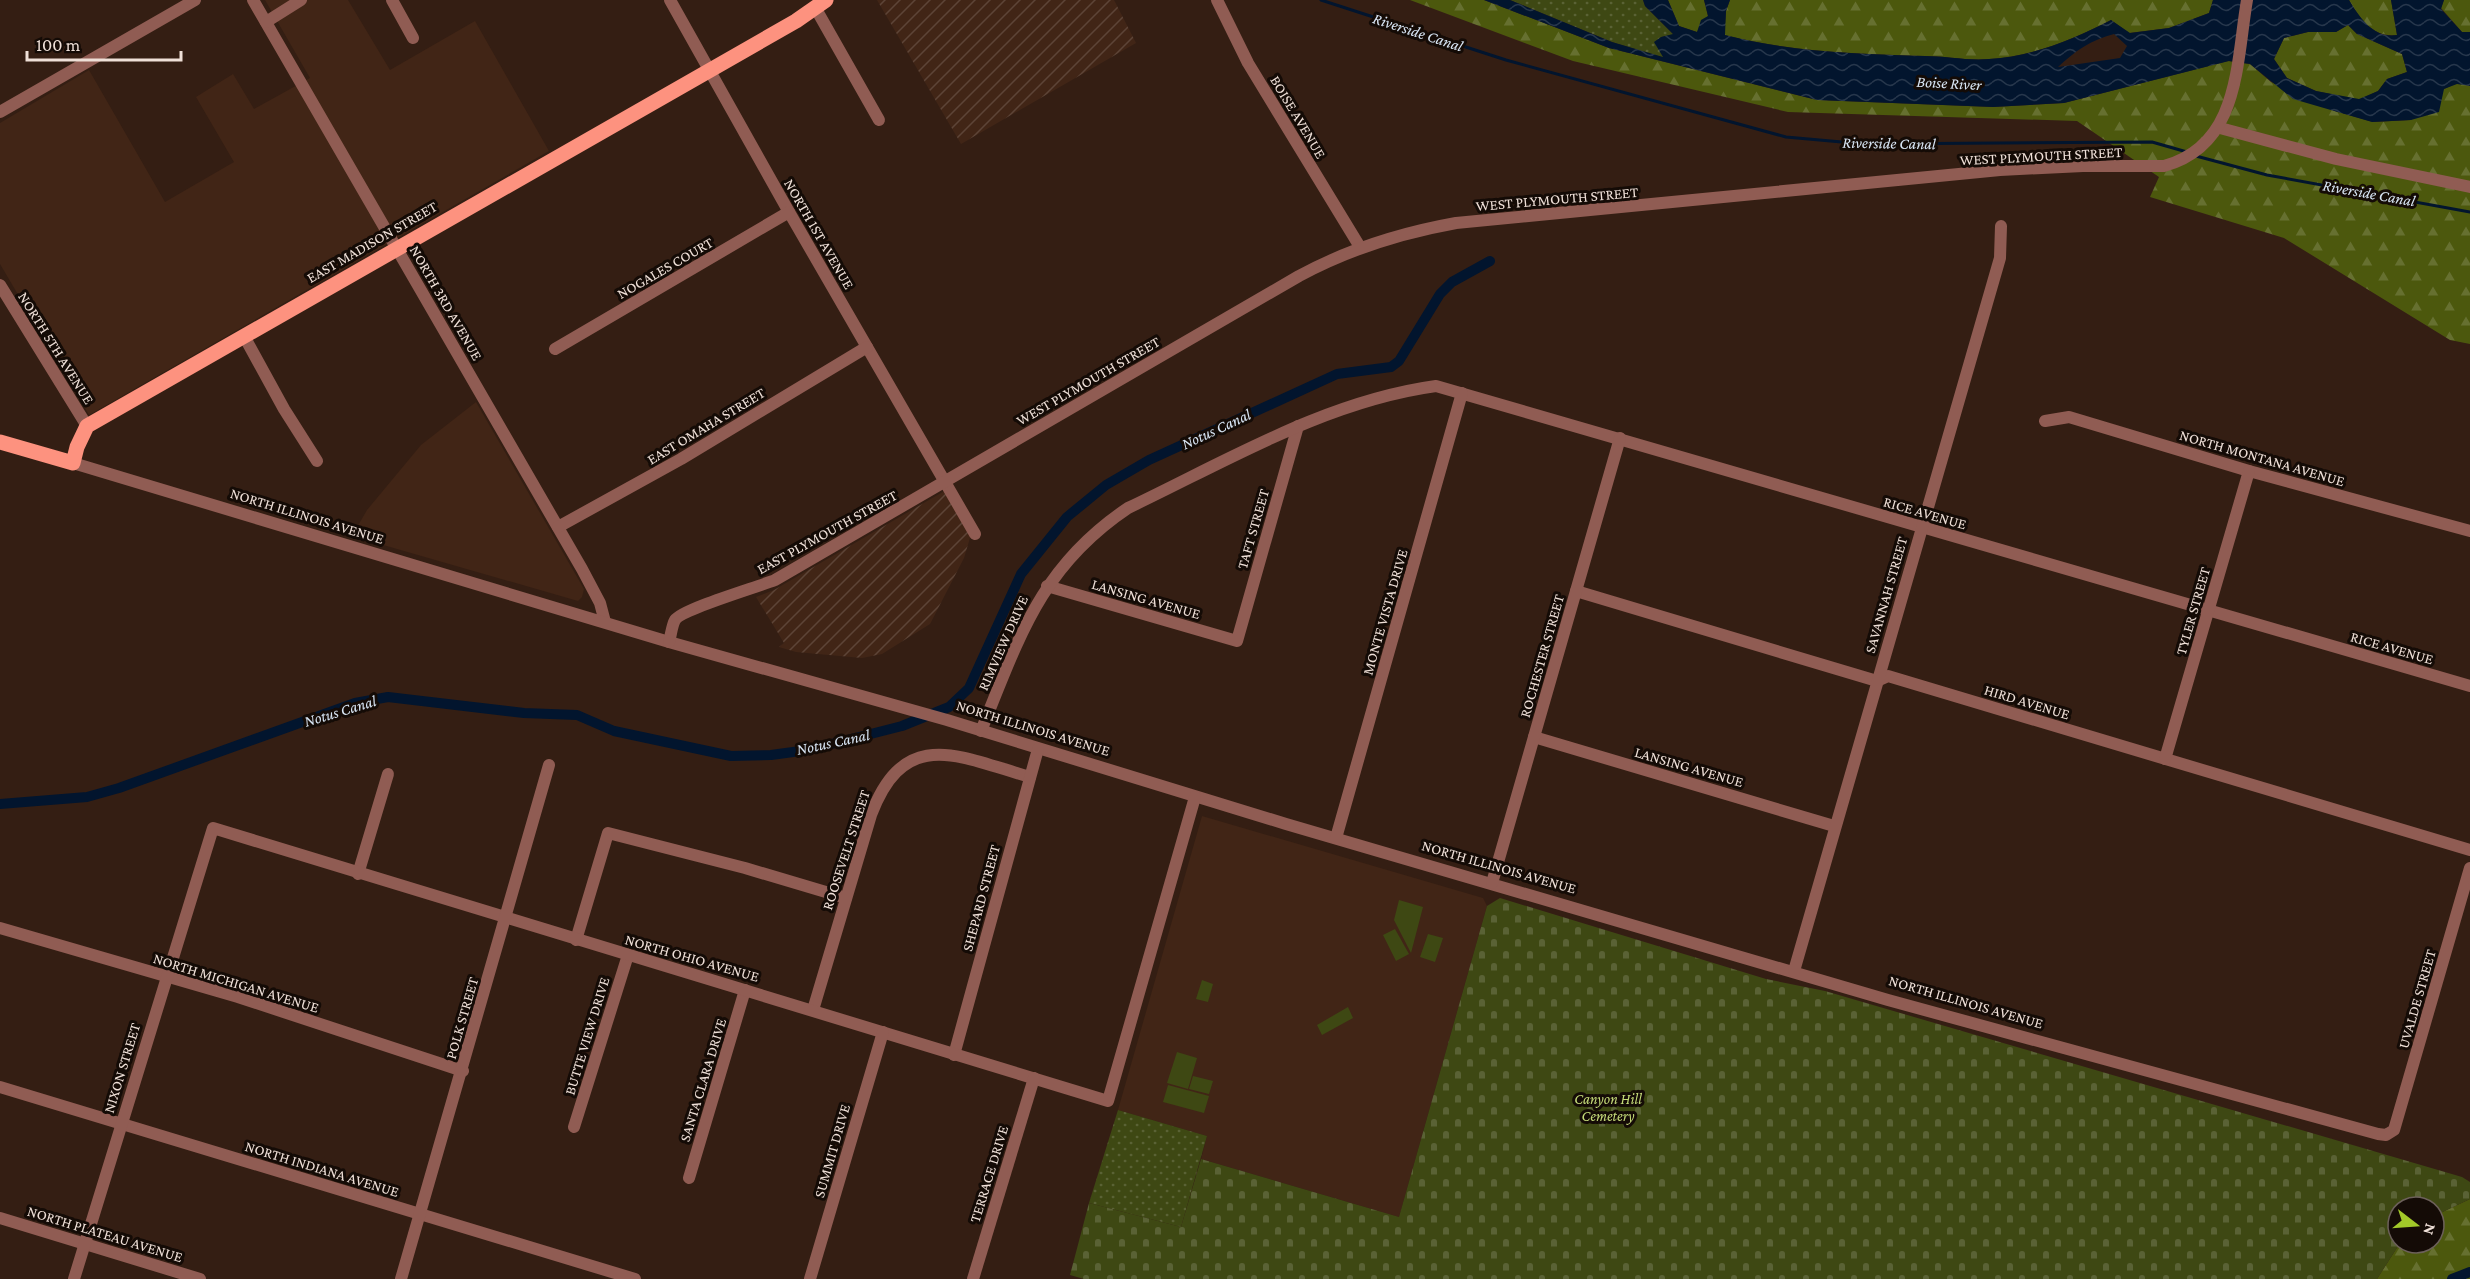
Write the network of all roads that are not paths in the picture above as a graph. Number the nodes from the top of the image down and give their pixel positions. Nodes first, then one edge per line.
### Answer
1 (195, 0) edge
2 (253, 0) edge
3 (301, 0) edge
4 (392, 0) edge
5 (670, 0) edge
6 (1217, 0) edge
7 (2247, 0) edge
8 (821, 4) edge
9 (266, 22) junction
10 (413, 38) dead end
11 (710, 70) junction
12 (0, 112) edge
13 (879, 120) dead end
14 (2220, 128) junction
15 (2470, 187) edge
16 (789, 212) junction
17 (2001, 226) dead end
18 (1360, 247) junction
19 (398, 249) junction
20 (0, 285) edge
21 (244, 336) junction
22 (867, 347) junction
23 (555, 349) dead end
24 (1462, 393) junction
25 (1371, 402) joint
26 (2045, 421) dead end
27 (87, 426) junction
28 (1298, 426) junction
29 (1620, 438) junction
30 (0, 442) edge
31 (317, 461) dead end
32 (73, 463) junction
33 (2249, 471) junction
34 (946, 482) junction
35 (558, 527) junction
36 (1921, 527) junction
37 (2470, 531) edge
38 (975, 534) dead end
39 (1047, 586) junction
40 (1576, 591) junction
41 (2208, 611) junction
42 (605, 622) junction
43 (1237, 641) joint
44 (669, 642) junction
45 (1877, 681) junction
46 (2470, 686) edge
47 (981, 731) junction
48 (1534, 737) junction
49 (1038, 749) junction
50 (2164, 759) junction
51 (549, 765) dead end
52 (388, 774) dead end
53 (1030, 777) junction
54 (1195, 797) junction
55 (1834, 826) junction
56 (1336, 838) junction
57 (2470, 850) edge
58 (201, 866) joint
59 (2470, 868) edge
60 (358, 874) junction
61 (1492, 883) junction
62 (846, 898) junction
63 (507, 919) junction
64 (0, 928) edge
65 (576, 940) junction
66 (628, 955) junction
67 (1794, 971) junction
68 (166, 976) junction
69 (745, 990) junction
70 (813, 1010) junction
71 (883, 1032) junction
72 (954, 1054) junction
73 (463, 1071) junction
74 (1034, 1078) junction
75 (0, 1087) edge
76 (121, 1123) junction
77 (574, 1127) dead end
78 (2386, 1135) joint
79 (689, 1178) dead end
80 (421, 1215) junction
81 (0, 1218) edge
82 (85, 1244) junction
83 (74, 1279) edge
84 (200, 1279) edge
85 (401, 1279) edge
86 (635, 1279) edge
87 (810, 1279) edge
88 (973, 1279) edge

1 - 12 street
2 - 9 street, NORTH 3RD AVENUE
3 - 9 street
4 - 10 street
5 - 11 street, NORTH 1ST AVENUE
6 - 18 street, BOISE AVENUE
7 - 14 street, WEST PLYMOUTH STREET
8 - 11 main road, EAST MADISON STREET
8 - 13 street
9 - 19 street, NORTH 3RD AVENUE
11 - 16 street, NORTH 1ST AVENUE
11 - 19 main road, EAST MADISON STREET
14 - 15 street
14 - 18 street, WEST PLYMOUTH STREET
16 - 22 street, NORTH 1ST AVENUE
16 - 23 street, NOGALES COURT
17 - 36 street, SAVANNAH STREET
18 - 34 street, WEST PLYMOUTH STREET
19 - 21 main road, EAST MADISON STREET
19 - 35 street, NORTH 3RD AVENUE
20 - 27 street, NORTH 5TH AVENUE
21 - 27 main road, EAST MADISON STREET
21 - 31 street
22 - 34 street, NORTH 1ST AVENUE
22 - 35 street, EAST OMAHA STREET
24 - 25 street, RICE AVENUE
24 - 29 street, RICE AVENUE
24 - 56 street, MONTE VISTA DRIVE
25 - 28 street, RIMVIEW DRIVE
26 - 33 street, NORTH MONTANA AVENUE
27 - 32 main road
28 - 39 street, RIMVIEW DRIVE
28 - 43 street, TAFT STREET
29 - 36 street, RICE AVENUE
29 - 40 street, ROCHESTER STREET
30 - 32 main road, NORTH ILLINOIS AVENUE
32 - 42 street, NORTH ILLINOIS AVENUE
33 - 37 street, NORTH MONTANA AVENUE
33 - 41 street, TYLER STREET
34 - 38 street, NORTH 1ST AVENUE
34 - 44 street, EAST PLYMOUTH STREET
35 - 42 street
36 - 41 street, RICE AVENUE
36 - 45 street, SAVANNAH STREET
39 - 43 street, LANSING AVENUE
39 - 47 street, RIMVIEW DRIVE
40 - 45 street, HIRD AVENUE
40 - 48 street, ROCHESTER STREET
41 - 46 street, RICE AVENUE
41 - 50 street, TYLER STREET
42 - 44 street, NORTH ILLINOIS AVENUE
44 - 47 street, NORTH ILLINOIS AVENUE
45 - 50 street, HIRD AVENUE
45 - 55 street, SAVANNAH STREET
47 - 49 street, NORTH ILLINOIS AVENUE
48 - 55 street, LANSING AVENUE
48 - 61 street, ROCHESTER STREET
49 - 53 street, SHEPARD STREET
49 - 54 street, NORTH ILLINOIS AVENUE
50 - 57 street, HIRD AVENUE
51 - 63 street, POLK STREET
52 - 60 street
53 - 62 street, ROOSEVELT STREET
53 - 72 street, SHEPARD STREET
54 - 56 street, NORTH ILLINOIS AVENUE
54 - 74 street, NORTH OHIO AVENUE
55 - 67 street, SAVANNAH STREET
56 - 61 street, NORTH ILLINOIS AVENUE
58 - 60 street, NORTH OHIO AVENUE
58 - 68 street, NIXON STREET
59 - 78 street, UVALDE STREET
60 - 63 street, NORTH OHIO AVENUE
61 - 67 street, NORTH ILLINOIS AVENUE
62 - 65 street
62 - 70 street, ROOSEVELT STREET
63 - 65 street, NORTH OHIO AVENUE
63 - 73 street, POLK STREET
64 - 68 street, NORTH MICHIGAN AVENUE
65 - 66 street, NORTH OHIO AVENUE
66 - 69 street, NORTH OHIO AVENUE
66 - 77 street, BUTTE VIEW DRIVE
67 - 78 street, NORTH ILLINOIS AVENUE
68 - 73 street, NORTH MICHIGAN AVENUE
68 - 76 street, NIXON STREET
69 - 70 street, NORTH OHIO AVENUE
69 - 79 street, SANTA CLARA DRIVE
70 - 71 street, NORTH OHIO AVENUE
71 - 72 street, NORTH OHIO AVENUE
71 - 87 street, SUMMIT DRIVE
72 - 74 street, NORTH OHIO AVENUE
73 - 80 street, POLK STREET
74 - 88 street, TERRACE DRIVE
75 - 76 street, NORTH INDIANA AVENUE
76 - 80 street, NORTH INDIANA AVENUE
76 - 82 street, NIXON STREET
80 - 85 street, POLK STREET
80 - 86 street, NORTH INDIANA AVENUE
81 - 82 street, NORTH PLATEAU AVENUE
82 - 83 street, NIXON STREET
82 - 84 street, NORTH PLATEAU AVENUE

